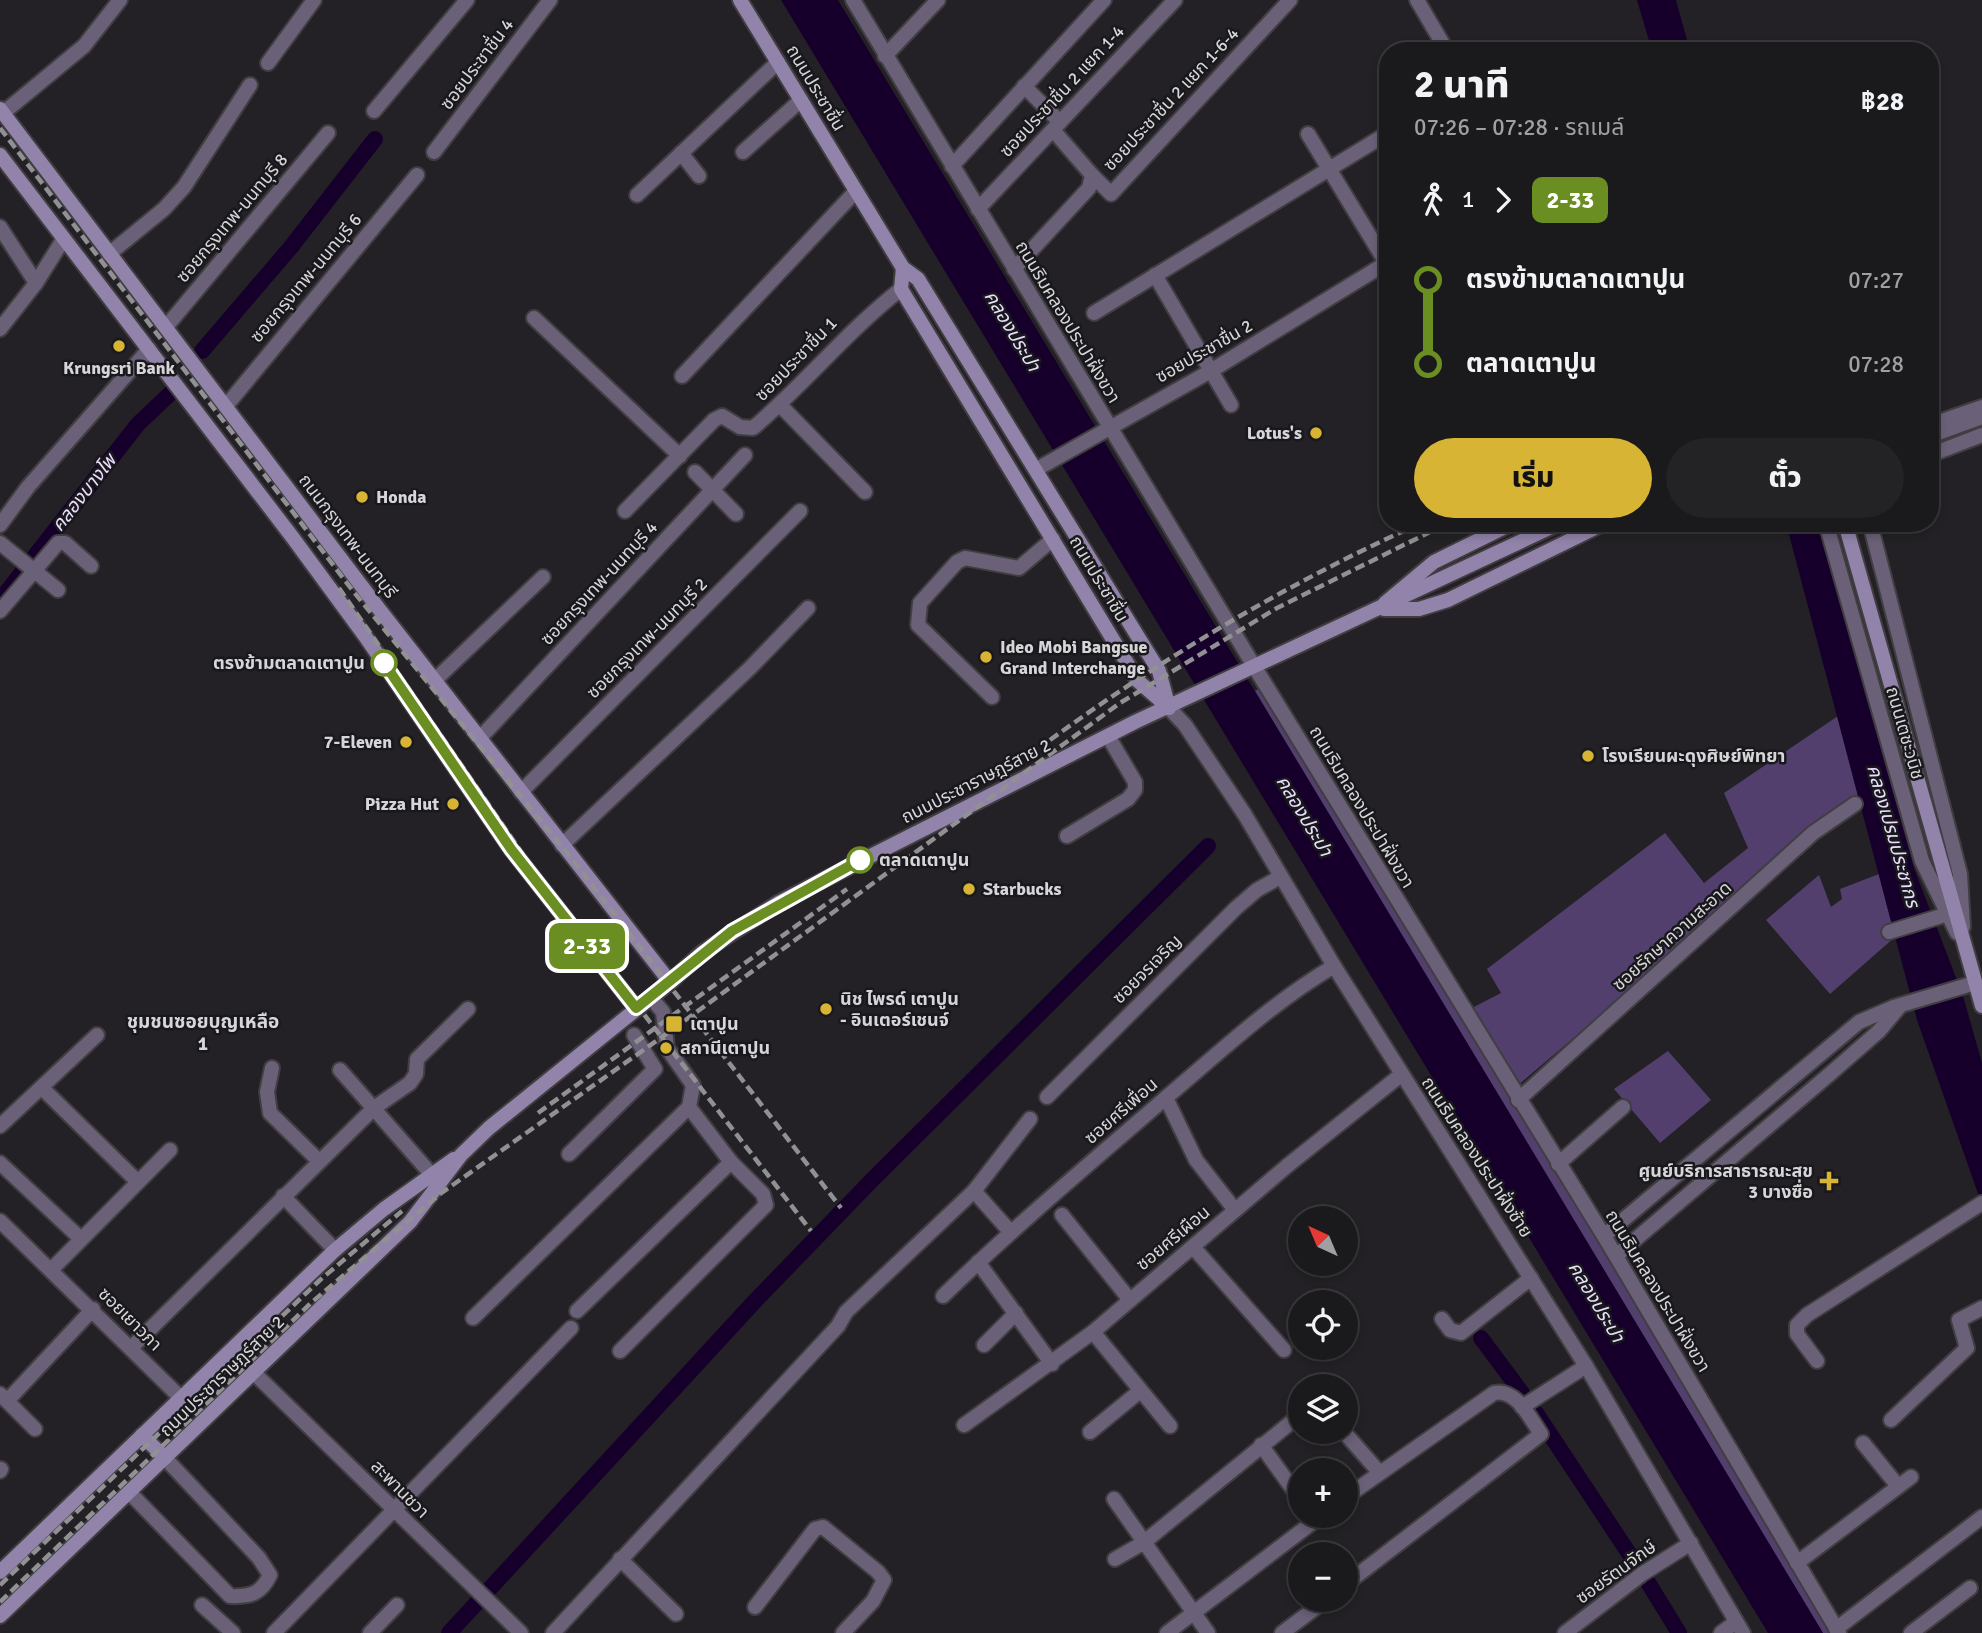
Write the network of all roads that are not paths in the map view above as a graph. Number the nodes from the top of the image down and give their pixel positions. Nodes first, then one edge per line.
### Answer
1 (120, 0) edge
2 (314, 0) edge
3 (467, 0) edge
4 (550, 0) edge
5 (740, 0) edge
6 (937, 0) edge
7 (1104, 0) edge
8 (1175, 0) edge
9 (1290, 0) edge
10 (1417, 0) edge
11 (858, 3) edge
12 (1442, 42) edge
13 (885, 56) junction
14 (778, 62) junction
15 (268, 63) dead end
16 (250, 85) dead end
17 (1024, 86) junction
18 (801, 100) junction
19 (1, 111) edge
20 (374, 111) dead end
21 (1056, 126) junction
22 (328, 133) dead end
23 (1308, 134) dead end
24 (1379, 139) edge
25 (434, 152) dead end
26 (743, 152) dead end
27 (681, 153) junction
28 (0, 155) edge
29 (952, 166) junction
30 (1329, 168) junction
31 (417, 175) dead end
32 (1092, 175) junction
33 (699, 176) dead end
34 (856, 191) junction
35 (637, 195) dead end
36 (978, 209) junction
37 (0, 229) edge
38 (63, 240) junction
39 (1379, 251) edge
40 (109, 254) junction
41 (903, 268) junction
42 (1014, 269) junction
43 (1379, 269) edge
44 (1155, 275) junction
45 (36, 283) junction
46 (901, 289) junction
47 (1094, 313) dead end
48 (534, 318) dead end
49 (166, 327) junction
50 (0, 328) edge
51 (146, 346) junction
52 (1209, 372) junction
53 (682, 376) dead end
54 (780, 405) junction
55 (1231, 405) dead end
56 (226, 406) junction
57 (1982, 407) edge
58 (1982, 417) edge
59 (1939, 422) edge
60 (1107, 428) junction
61 (1939, 433) edge
62 (1982, 435) edge
63 (1939, 452) edge
64 (745, 454) dead end
65 (680, 456) junction
66 (1037, 469) junction
67 (695, 472) dead end
68 (712, 490) junction
69 (865, 492) dead end
70 (625, 511) dead end
71 (800, 511) dead end
72 (736, 514) dead end
73 (0, 525) edge
74 (1495, 532) edge
75 (1542, 532) edge
76 (1587, 532) edge
77 (1829, 532) edge
78 (1848, 532) edge
79 (1872, 532) edge
80 (1054, 539) junction
81 (0, 543) edge
82 (91, 566) dead end
83 (30, 568) junction
84 (543, 577) dead end
85 (58, 590) dead end
86 (808, 608) dead end
87 (1379, 609) junction
88 (0, 611) edge
89 (1251, 668) junction
90 (435, 680) junction
91 (992, 697) dead end
92 (1169, 708) junction
93 (1108, 736) junction
94 (480, 738) junction
95 (521, 792) junction
96 (1855, 804) dead end
97 (1067, 836) dead end
98 (562, 845) junction
99 (1280, 877) junction
100 (1941, 916) junction
101 (1889, 932) dead end
102 (1964, 947) junction
103 (1334, 966) junction
104 (670, 982) junction
105 (1969, 985) junction
106 (657, 1004) junction
107 (1905, 1004) junction
108 (1982, 1006) edge
109 (636, 1008) junction
110 (468, 1009) dead end
111 (97, 1035) dead end
112 (634, 1035) dead end
113 (272, 1068) dead end
114 (340, 1070) dead end
115 (1402, 1074) junction
116 (42, 1088) junction
117 (1047, 1097) dead end
118 (1166, 1098) junction
119 (1518, 1100) junction
120 (689, 1107) junction
121 (1623, 1107) dead end
122 (374, 1108) junction
123 (1030, 1119) dead end
124 (0, 1126) edge
125 (170, 1150) dead end
126 (569, 1154) dead end
127 (461, 1155) junction
128 (319, 1161) junction
129 (732, 1162) junction
130 (0, 1163) edge
131 (1558, 1164) junction
132 (431, 1174) junction
133 (138, 1182) junction
134 (974, 1191) junction
135 (284, 1196) junction
136 (1980, 1204) edge
137 (1235, 1210) junction
138 (1062, 1215) dead end
139 (0, 1222) edge
140 (1006, 1227) dead end
141 (1604, 1236) junction
142 (81, 1239) junction
143 (1193, 1247) junction
144 (335, 1250) junction
145 (1615, 1256) junction
146 (978, 1262) junction
147 (52, 1269) junction
148 (1531, 1278) junction
149 (943, 1296) dead end
150 (1130, 1300) junction
151 (1982, 1308) edge
152 (93, 1309) junction
153 (577, 1311) dead end
154 (1016, 1314) junction
155 (473, 1318) dead end
156 (1442, 1319) dead end
157 (571, 1328) dead end
158 (1093, 1332) junction
159 (984, 1345) dead end
160 (131, 1347) junction
161 (1284, 1350) dead end
162 (620, 1351) dead end
163 (1817, 1361) dead end
164 (1052, 1364) junction
165 (1586, 1366) junction
166 (253, 1372) junction
167 (1140, 1391) junction
168 (4, 1398) edge
169 (181, 1398) junction
170 (1522, 1407) junction
171 (1891, 1420) dead end
172 (1288, 1424) edge
173 (964, 1425) dead end
174 (1170, 1426) dead end
175 (35, 1429) dead end
176 (1090, 1432) dead end
177 (142, 1435) junction
178 (1863, 1443) dead end
179 (1354, 1444) edge
180 (1261, 1445) junction
181 (165, 1458) junction
182 (1379, 1472) junction
183 (1911, 1477) dead end
184 (1288, 1482) edge
185 (1898, 1486) junction
186 (1358, 1488) edge
187 (129, 1492) junction
188 (1114, 1499) dead end
189 (393, 1509) junction
190 (1982, 1517) edge
191 (1302, 1528) edge
192 (1143, 1543) junction
193 (1691, 1543) junction
194 (620, 1559) junction
195 (1115, 1559) dead end
196 (1797, 1563) junction
197 (0, 1572) edge
198 (1358, 1575) edge
199 (1970, 1588) dead end
200 (202, 1605) dead end
201 (397, 1605) dead end
202 (755, 1607) dead end
203 (1310, 1612) edge
204 (676, 1614) dead end
205 (1193, 1614) junction
206 (0, 1616) edge
207 (1740, 1628) edge
208 (281, 1630) edge
209 (1838, 1631) edge
210 (233, 1633) edge
211 (370, 1633) edge
212 (521, 1633) edge
213 (553, 1633) edge
214 (843, 1633) edge
215 (1167, 1633) edge
216 (1208, 1633) edge
217 (1282, 1633) edge
218 (1565, 1633) edge
219 (1721, 1633) edge
220 (1911, 1633) edge

1 - 19 street
2 - 15 street
3 - 20 street
4 - 25 street, ซอยประชาชื่น 4
5 - 14 main road, ถนนประชาชื่น
6 - 13 street
7 - 17 street
8 - 21 street, ซอยประชาชื่น 2 แยก 1-4
9 - 32 street, ซอยประชาชื่น 2 แยก 1-6-4
10 - 12 street
11 - 13 street, ถนนริมคลองประปาฝั่งขวา
13 - 29 street, ถนนริมคลองประปาฝั่งขวา
14 - 18 main road, ถนนประชาชื่น
14 - 27 street
16 - 40 street
17 - 21 street
17 - 29 street
18 - 26 street
18 - 34 main road, ถนนประชาชื่น
19 - 40 main road, ถนนกรุงเทพ-นนทบุรี
21 - 32 street
21 - 36 street, ซอยประชาชื่น 2 แยก 1-4
22 - 49 street, ซอยกรุงเทพ-นนทบุรี 8
23 - 30 street
24 - 30 street
27 - 33 street
27 - 35 street
28 - 38 main road
29 - 36 street, ถนนริมคลองประปาฝั่งขวา
30 - 39 street
30 - 44 street
31 - 56 street, ซอยกรุงเทพ-นนทบุรี 6
32 - 42 street
34 - 41 main road, ถนนประชาชื่น
34 - 53 street
36 - 42 street, ถนนริมคลองประปาฝั่งขวา
37 - 45 street
38 - 45 street
38 - 51 main road
40 - 49 main road, ถนนกรุงเทพ-นนทบุรี
41 - 46 main road
41 - 66 main road, ถนนประชาชื่น
42 - 60 street, ถนนริมคลองประปาฝั่งขวา
43 - 52 street, ซอยประชาชื่น 2
44 - 47 street
44 - 52 street
45 - 50 street
46 - 54 street, ซอยประชาชื่น 1
46 - 80 main road, ถนนประชาชื่น
48 - 65 street
49 - 51 main road
49 - 56 main road, ถนนกรุงเทพ-นนทบุรี
51 - 73 street
51 - 109 main road
52 - 55 street
52 - 60 street, ซอยประชาชื่น 2
54 - 65 street, ซอยประชาชื่น 1
54 - 69 street
56 - 90 main road, ถนนกรุงเทพ-นนทบุรี
57 - 59 street
58 - 61 street
60 - 66 street, ซอยประชาชื่น 2
60 - 89 street, ถนนริมคลองประปาฝั่งขวา
62 - 63 street
64 - 68 street, ซอยกรุงเทพ-นนทบุรี 4
65 - 70 street, ซอยประชาชื่น 1
66 - 92 main road, ถนนประชาชื่น
67 - 68 street
68 - 72 street
68 - 94 street, ซอยกรุงเทพ-นนทบุรี 4
71 - 95 street, ซอยกรุงเทพ-นนทบุรี 2
74 - 87 main road
75 - 87 main road, ถนนประชาราษฎร์สาย 2
76 - 87 main road
77 - 100 street, ถนนเตชะวนิช
78 - 102 main road, ถนนเตชะวนิช
79 - 102 street, ถนนเตชะวนิช
80 - 91 street
80 - 92 main road, ถนนประชาชื่น
81 - 83 street
82 - 83 street
83 - 85 street
83 - 88 street
84 - 90 street
86 - 98 street
87 - 89 main road, ถนนประชาราษฎร์สาย 2
89 - 92 main road, ถนนประชาราษฎร์สาย 2
89 - 119 street, ถนนริมคลองประปาฝั่งขวา
90 - 94 main road, ถนนกรุงเทพ-นนทบุรี
92 - 93 main road, ถนนประชาราษฎร์สาย 2
92 - 99 street, ถนนริมคลองประปาฝั่งซ้าย
93 - 97 street
93 - 104 main road, ถนนประชาราษฎร์สาย 2
94 - 95 main road, ถนนกรุงเทพ-นนทบุรี
95 - 98 main road, ถนนกรุงเทพ-นนทบุรี
96 - 119 street, ซอยรักษาความสะอาด
98 - 104 main road, ถนนกรุงเทพ-นนทบุรี
99 - 103 street, ถนนริมคลองประปาฝั่งซ้าย
99 - 117 street, ซอยจรเจริญ
100 - 101 street
100 - 102 street, ถนนเตชะวนิช
102 - 105 main road, ถนนเตชะวนิช
103 - 115 street, ถนนริมคลองประปาฝั่งซ้าย
103 - 118 street, ซอยศรีเพื่อน
104 - 106 street
104 - 109 main road, ถนนประชาราษฎร์สาย 2
105 - 107 street
105 - 108 main road, ถนนเตชะวนิช
106 - 109 street
106 - 120 street
107 - 141 street
107 - 145 street
109 - 127 main road, ถนนประชาราษฎร์สาย 2
110 - 122 street
111 - 116 street
112 - 126 street
113 - 128 street
114 - 122 street
115 - 137 street, ซอยศรีเผือน
115 - 148 street, ถนนริมคลองประปาฝั่งซ้าย
116 - 124 street
116 - 133 street
118 - 137 street
118 - 146 street, ซอยศรีเพื่อน
119 - 131 street, ถนนริมคลองประปาฝั่งขวา
120 - 129 street
120 - 155 street
121 - 131 street
122 - 128 street
122 - 132 street
123 - 134 street
125 - 133 street
127 - 132 main road, ถนนประชาราษฎร์สาย 2
127 - 166 main road, ถนนประชาราษฎร์สาย 2
128 - 135 street
129 - 153 street
129 - 162 street
130 - 142 street
131 - 141 street, ถนนริมคลองประปาฝั่งขวา
132 - 144 main road, ถนนประชาราษฎร์สาย 2
133 - 142 street
134 - 140 street
134 - 194 street
135 - 144 street
135 - 160 street
136 - 163 street
137 - 143 street, ซอยศรีเผือน
138 - 150 street
139 - 147 street, ซอยเยาวภา
141 - 145 street, ถนนริมคลองประปาฝั่งขวา
142 - 147 street
143 - 150 street, ซอยศรีเผือน
143 - 161 street
144 - 169 main road, ถนนประชาราษฎร์สาย 2
145 - 196 street, ถนนริมคลองประปาฝั่งขวา
146 - 149 street, ซอยศรีเพื่อน
146 - 154 street
147 - 152 street, ซอยเยาวภา
148 - 156 street
148 - 165 street, ถนนริมคลองประปาฝั่งซ้าย
150 - 158 street, ซอยศรีเผือน
151 - 171 street
152 - 160 street, ซอยเยาวภา
152 - 168 street
154 - 159 street
154 - 164 street
157 - 189 street
158 - 164 street, ซอยศรีเผือน
158 - 167 street
160 - 169 street, ซอยเยาวภา
164 - 173 street, ซอยศรีเผือน
165 - 170 street
165 - 193 street, ถนนริมคลองประปาฝั่งซ้าย
166 - 181 main road, ถนนประชาราษฎร์สาย 2
166 - 189 street, สะพานชวา
167 - 174 street
167 - 176 street
168 - 175 street
169 - 177 main road, ถนนประชาราษฎร์สาย 2
170 - 182 street
170 - 198 street
172 - 180 street
177 - 181 main road
177 - 197 main road, ถนนประชาราษฎร์สาย 2
178 - 185 street
179 - 182 street
180 - 184 street
180 - 192 street
181 - 187 main road, ถนนประชาราษฎร์สาย 2
181 - 187 street
182 - 186 street
183 - 185 street
185 - 196 street
187 - 206 main road, ถนนประชาราษฎร์สาย 2
188 - 192 street
189 - 208 street
189 - 212 street, สะพานชวา
190 - 209 street
191 - 205 street
192 - 195 street
192 - 205 street
193 - 207 street, ถนนริมคลองประปาฝั่งซ้าย
193 - 218 street, ซอยรัตนจักษ์
194 - 204 street
194 - 213 street
196 - 209 street, ถนนริมคลองประปาฝั่งขวา
199 - 220 street
200 - 210 street
201 - 211 street
202 - 214 street
203 - 217 street
205 - 215 street
205 - 216 street
207 - 219 street

